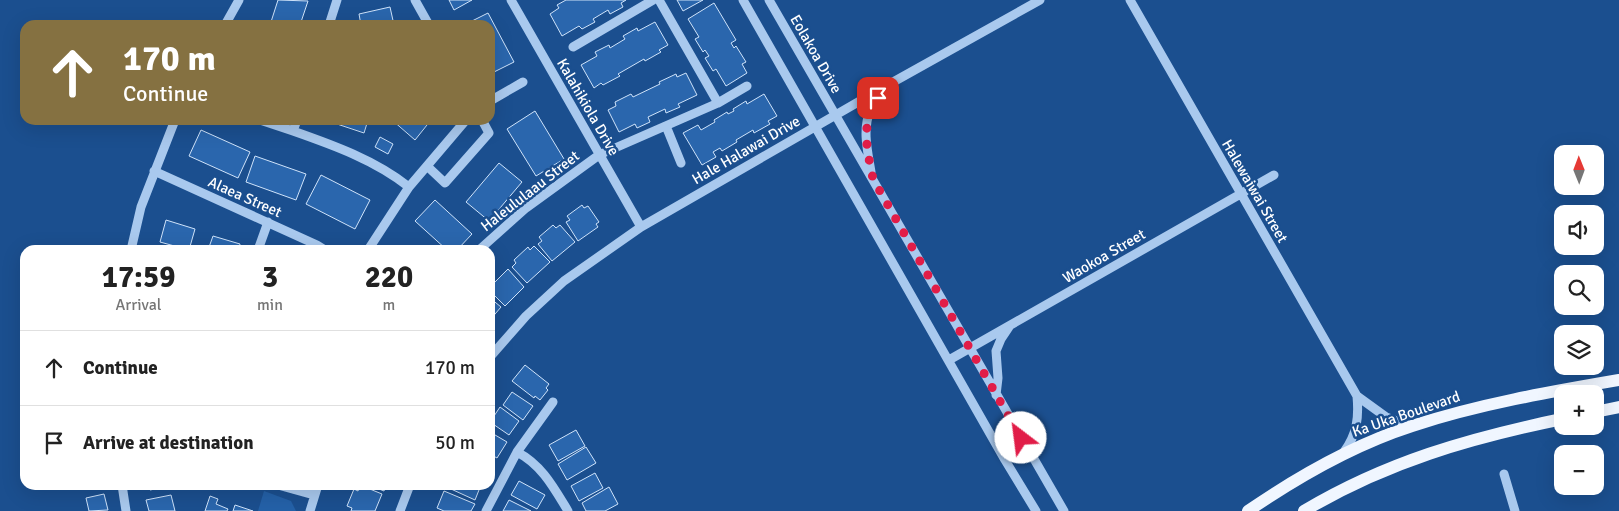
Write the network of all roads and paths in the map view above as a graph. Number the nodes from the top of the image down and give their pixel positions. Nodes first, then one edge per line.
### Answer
1 (239, 0) edge
2 (337, 0) edge
3 (414, 0) edge
4 (511, 0) edge
5 (653, 0) edge
6 (658, 0) edge
7 (743, 0) edge
8 (769, 0) edge
9 (1040, 0) edge
10 (1130, 0) edge
11 (228, 20) edge
12 (331, 20) edge
13 (426, 20) edge
14 (573, 47) dead end
15 (523, 82) dead end
16 (748, 86) dead end
17 (886, 86) junction
18 (495, 98) edge
19 (718, 103) junction
20 (835, 115) junction
21 (173, 125) edge
22 (275, 125) edge
23 (295, 125) edge
24 (462, 125) edge
25 (485, 125) edge
26 (666, 126) junction
27 (815, 126) junction
28 (293, 131) junction
29 (599, 155) junction
30 (681, 164) dead end
31 (427, 166) junction
32 (154, 171) junction
33 (1274, 175) dead end
34 (873, 179) junction
35 (409, 187) junction
36 (1241, 194) junction
37 (268, 222) junction
38 (641, 227) junction
39 (131, 245) edge
40 (260, 245) edge
41 (317, 245) edge
42 (371, 245) edge
43 (485, 245) edge
44 (1010, 325) junction
45 (969, 348) junction
46 (495, 351) edge
47 (948, 360) junction
48 (1619, 380) edge
49 (996, 395) junction
50 (1357, 396) junction
51 (553, 402) dead end
52 (1619, 407) edge
53 (1604, 410) edge
54 (1554, 421) edge
55 (1410, 426) junction
56 (517, 452) junction
57 (1343, 454) junction
58 (1504, 474) dead end
59 (123, 490) edge
60 (296, 490) edge
61 (316, 490) edge
62 (408, 490) edge
63 (314, 495) junction
64 (126, 511) edge
65 (310, 511) edge
66 (400, 511) edge
67 (486, 511) edge
68 (568, 511) edge
69 (1036, 511) edge
70 (1064, 511) edge
71 (1248, 511) edge
72 (1304, 511) edge
73 (1515, 511) edge

1 - 11 street
2 - 12 street
3 - 13 street
4 - 29 street, Kalahikiola Drive
5 - 14 street
6 - 19 street
7 - 27 street
8 - 20 street, Eolakoa Drive
9 - 17 street, Hale Halawai Drive
10 - 36 street, Halewaiwai Street
15 - 18 street
16 - 19 street, Haleululaau Street
17 - 20 street, Hale Halawai Drive
17 - 34 street
19 - 26 street, Haleululaau Street
20 - 27 street, Hale Halawai Drive
20 - 34 street, Eolakoa Drive
21 - 32 street
22 - 28 street
23 - 28 street
24 - 31 street
25 - 31 street
26 - 29 street, Haleululaau Street
26 - 30 street
27 - 38 street, Hale Halawai Drive
27 - 47 street
28 - 35 street
29 - 38 street, Kalahikiola Drive
29 - 43 street, Haleululaau Street
31 - 35 street
32 - 37 street, Alaea Street
32 - 39 street
33 - 36 street, Waokoa Street
34 - 45 street, Eolakoa Drive
35 - 42 street
36 - 44 street, Waokoa Street
36 - 50 street, Halewaiwai Street
37 - 40 street
37 - 41 street, Alaea Street
38 - 46 street, Hale Halawai Drive
44 - 45 street, Waokoa Street
44 - 49 street
45 - 47 street, Waokoa Street
45 - 49 street, Eolakoa Drive
47 - 69 street
48 - 55 main road, Ka Uka Boulevard
49 - 70 street, Eolakoa Drive
50 - 55 street, Halewaiwai Street
50 - 57 street, Halewaiwai Street
51 - 56 street
52 - 53 main road
54 - 72 main road
55 - 57 main road, Ka Uka Boulevard
56 - 67 street
56 - 68 street
57 - 71 main road, Ka Uka Boulevard
58 - 73 street
59 - 64 street
60 - 63 street
61 - 63 street
62 - 66 street
63 - 65 street

